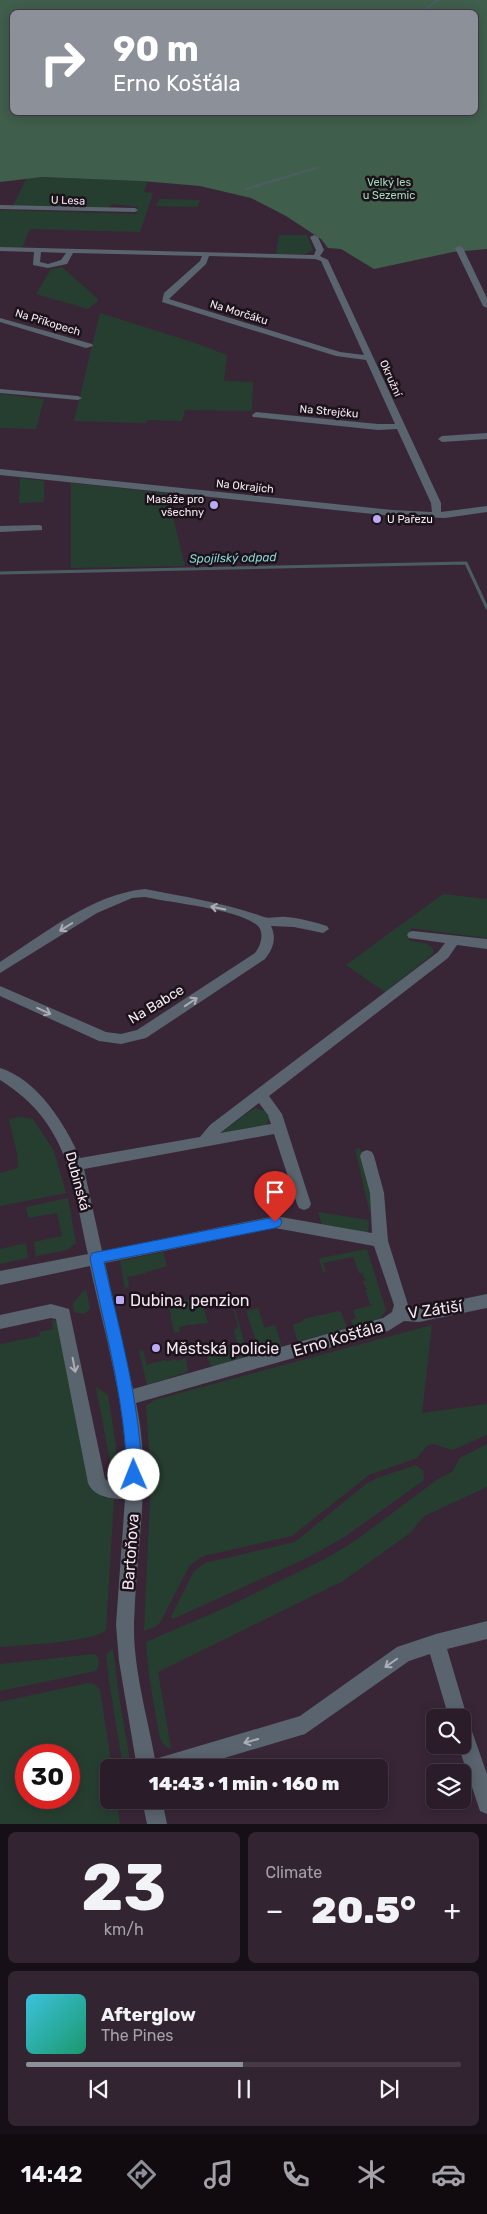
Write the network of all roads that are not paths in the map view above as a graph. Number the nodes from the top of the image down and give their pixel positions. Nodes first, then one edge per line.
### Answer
1 (0, 207) edge
2 (135, 210) dead end
3 (314, 237) dead end
4 (459, 248) dead end
5 (0, 249) edge
6 (38, 250) junction
7 (70, 251) junction
8 (206, 254) junction
9 (316, 257) junction
10 (487, 306) edge
11 (0, 320) edge
12 (89, 346) dead end
13 (370, 358) junction
14 (0, 391) edge
15 (78, 398) dead end
16 (256, 415) dead end
17 (400, 426) junction
18 (487, 436) edge
19 (442, 439) dead end
20 (0, 472) edge
21 (487, 509) edge
22 (437, 514) junction
23 (39, 528) dead end
24 (0, 529) edge
25 (264, 923) junction
26 (324, 929) dead end
27 (413, 935) dead end
28 (453, 940) junction
29 (487, 944) edge
30 (0, 968) edge
31 (0, 990) edge
32 (0, 1073) edge
33 (259, 1095) junction
34 (279, 1128) junction
35 (207, 1141) junction
36 (367, 1156) dead end
37 (76, 1165) junction
38 (304, 1204) dead end
39 (380, 1241) junction
40 (96, 1258) junction
41 (0, 1278) edge
42 (487, 1301) edge
43 (400, 1314) junction
44 (0, 1322) edge
45 (128, 1398) junction
46 (134, 1490) junction
47 (487, 1630) edge
48 (436, 1643) junction
49 (456, 1709) edge
50 (471, 1754) edge
51 (145, 1759) edge
52 (186, 1759) edge
53 (487, 1804) edge
54 (154, 1809) edge
55 (156, 1824) edge

1 - 2 street, U Lesa
3 - 9 street
4 - 10 street
5 - 6 street
6 - 7 street
6 - 7 street
7 - 8 street
8 - 9 street
8 - 13 street, Na Morčáku
9 - 13 street, Okružní
11 - 12 street, Na Příkopech
13 - 17 street, Okružní
14 - 15 street
16 - 17 street, Na Strejčku
17 - 22 street, Okružní
18 - 19 street
20 - 22 street, Na Okrajích
21 - 22 street, Na Okrajích
23 - 24 street
25 - 26 street
25 -> 30 street
31 -> 25 street, Na Babce
27 - 28 street
28 - 29 street
28 - 33 street
32 - 37 street, Dubinská
33 - 34 street
33 - 35 street
34 - 35 street
34 - 38 street
35 - 37 street
36 - 39 street, V Zátiší
37 - 40 street, Dubinská
39 - 40 street
39 - 43 street, V Zátiší
40 - 41 street
40 - 45 street, Bartoňova
42 - 43 street, V Zátiší
43 - 45 street, Erno Košťála
44 -> 46 street
45 - 46 street, Bartoňova
46 - 51 street, Bartoňova
47 - 48 street
48 - 49 street
48 -> 52 street
50 - 53 street
54 - 55 street

